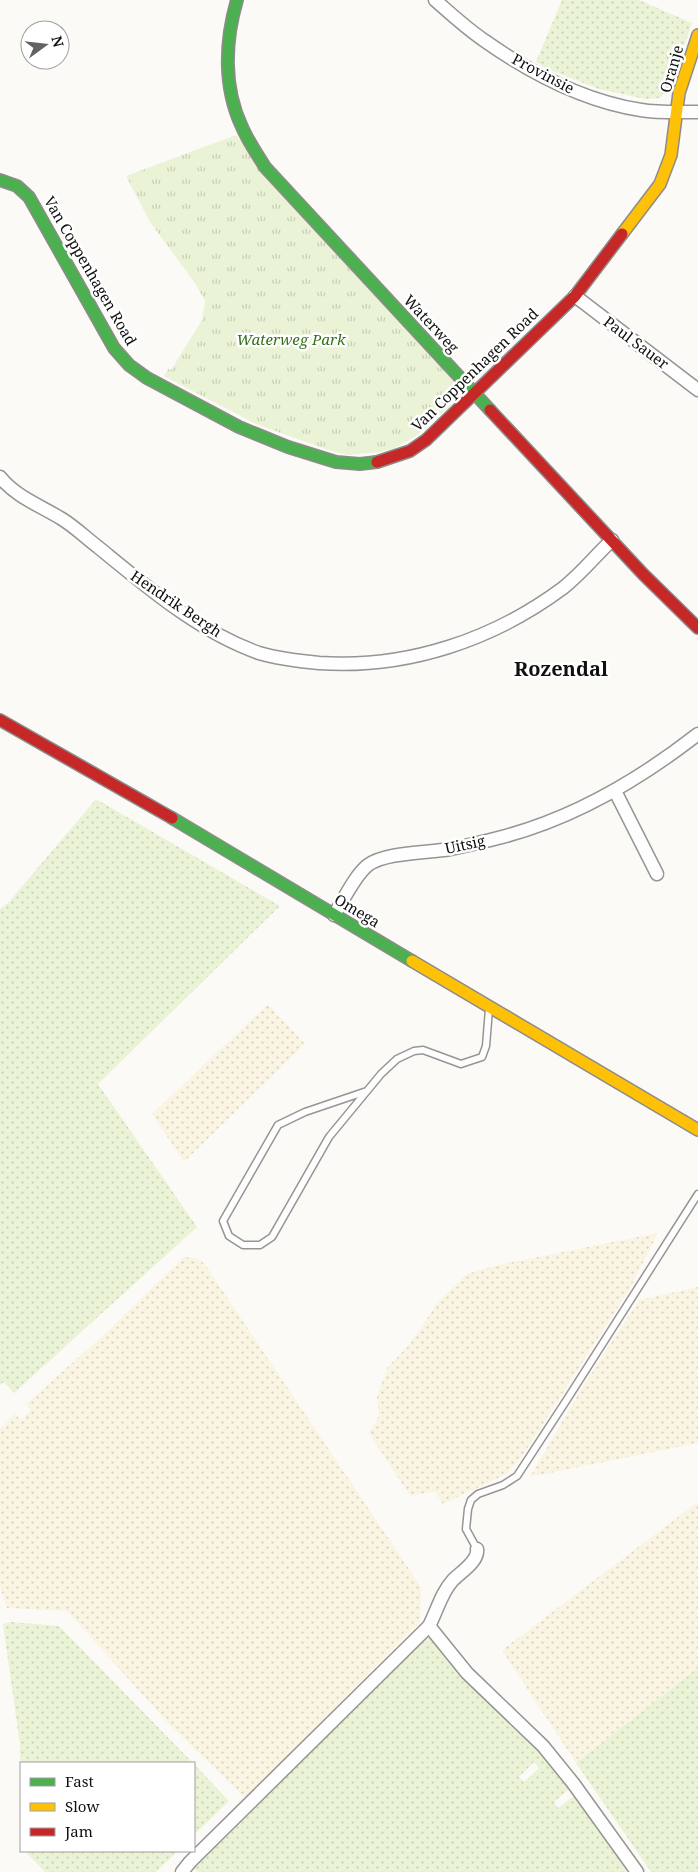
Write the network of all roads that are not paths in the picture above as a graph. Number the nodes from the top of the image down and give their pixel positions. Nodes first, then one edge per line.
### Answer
1 (236, 0) edge
2 (435, 0) edge
3 (698, 35) edge
4 (676, 112) junction
5 (698, 112) edge
6 (0, 180) edge
7 (574, 296) junction
8 (698, 390) edge
9 (476, 393) junction
10 (0, 477) edge
11 (612, 540) junction
12 (698, 628) edge
13 (0, 720) edge
14 (698, 734) edge
15 (615, 791) junction
16 (657, 874) dead end
17 (334, 915) junction
18 (489, 1007) junction
19 (367, 1091) junction
20 (698, 1130) edge
21 (698, 1194) edge
22 (476, 1549) joint
23 (429, 1626) junction
24 (182, 1872) edge
25 (637, 1872) edge

1 - 9 street, Waterweg
2 - 4 street, Provinsie
3 - 4 street, Oranje
4 - 5 street, Provinsie
4 - 7 street, Van Coppenhagen Road
6 - 9 street, Van Coppenhagen Road
7 - 8 street, Paul Sauer
7 - 9 street, Van Coppenhagen Road
9 - 11 street, Waterweg
10 - 11 street, Hendrik Bergh
11 - 12 street, Waterweg
13 - 17 street, Omega
14 - 15 street, Uitsig
15 - 16 street
15 - 17 street, Uitsig
17 - 18 street, Omega
18 - 19 lane
18 - 20 street, Omega
19 - 19 lane
21 - 22 lane
22 - 23 street
23 - 24 street
23 - 25 street

